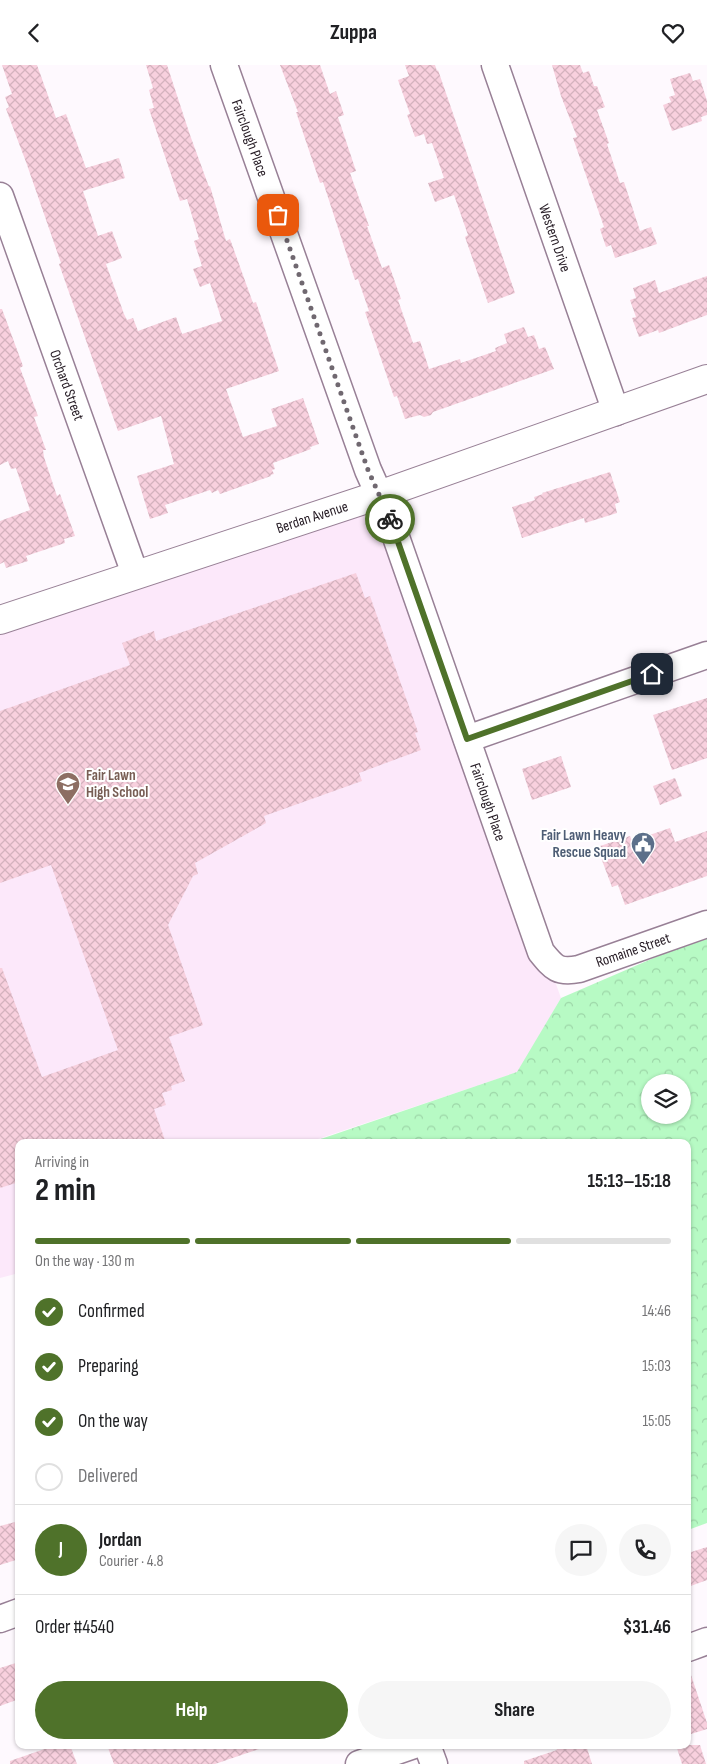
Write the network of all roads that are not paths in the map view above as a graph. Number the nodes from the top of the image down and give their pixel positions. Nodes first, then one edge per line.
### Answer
1 (224, 65) edge
2 (495, 65) edge
3 (0, 196) edge
4 (707, 379) edge
5 (616, 412) junction
6 (379, 495) junction
7 (134, 574) junction
8 (0, 620) edge
9 (707, 655) edge
10 (467, 739) junction
11 (707, 924) edge
12 (557, 969) joint
13 (15, 1614) edge
14 (0, 1619) edge
15 (707, 1641) edge
16 (691, 1647) edge
17 (402, 1749) edge
18 (428, 1749) edge
19 (359, 1764) edge
20 (434, 1764) edge

1 - 6 street, Fairclough Place
2 - 5 street, Western Drive
3 - 7 street, Orchard Street
4 - 5 street, Berdan Avenue
5 - 6 street, Berdan Avenue
6 - 7 street, Berdan Avenue
6 - 10 street, Fairclough Place
7 - 8 street, Berdan Avenue
9 - 10 street
10 - 12 street, Fairclough Place
11 - 12 street, Romaine Street
13 - 14 street
15 - 16 street
17 - 19 street
18 - 20 street

